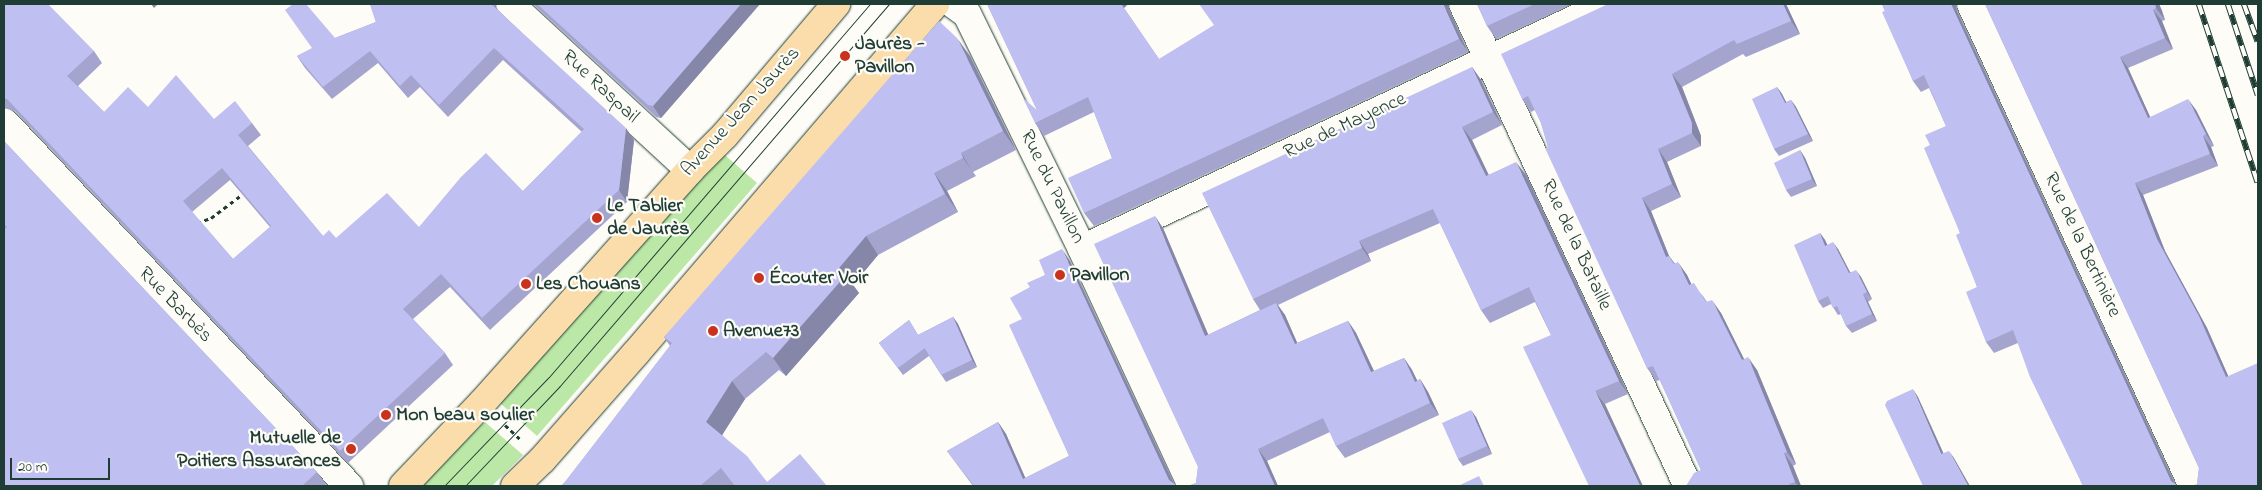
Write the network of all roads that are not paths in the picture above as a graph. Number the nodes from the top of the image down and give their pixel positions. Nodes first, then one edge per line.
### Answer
1 (510, 4) edge
2 (836, 4) edge
3 (935, 4) edge
4 (953, 4) edge
5 (1463, 4) edge
6 (1608, 4) edge
7 (1970, 4) edge
8 (1489, 59) junction
9 (4, 122) edge
10 (690, 170) junction
11 (1082, 249) junction
12 (348, 486) edge
13 (403, 486) edge
14 (515, 486) edge
15 (1192, 486) edge
16 (1688, 486) edge
17 (2193, 486) edge

1 - 10 street, Rue Raspail
2 - 10 main road, Avenue Jean Jaurès
3 - 14 main road
4 - 11 street, Rue du Pavillon
5 - 8 street, Rue de la Bataille
6 - 8 street, Rue de Mayence
7 - 17 street, Rue de la Bertinière
8 - 11 street, Rue de Mayence
8 - 16 street, Rue de la Bataille
9 - 12 street, Rue Barbès
10 - 13 main road, Avenue Jean Jaurès
11 - 15 street, Rue du Pavillon

